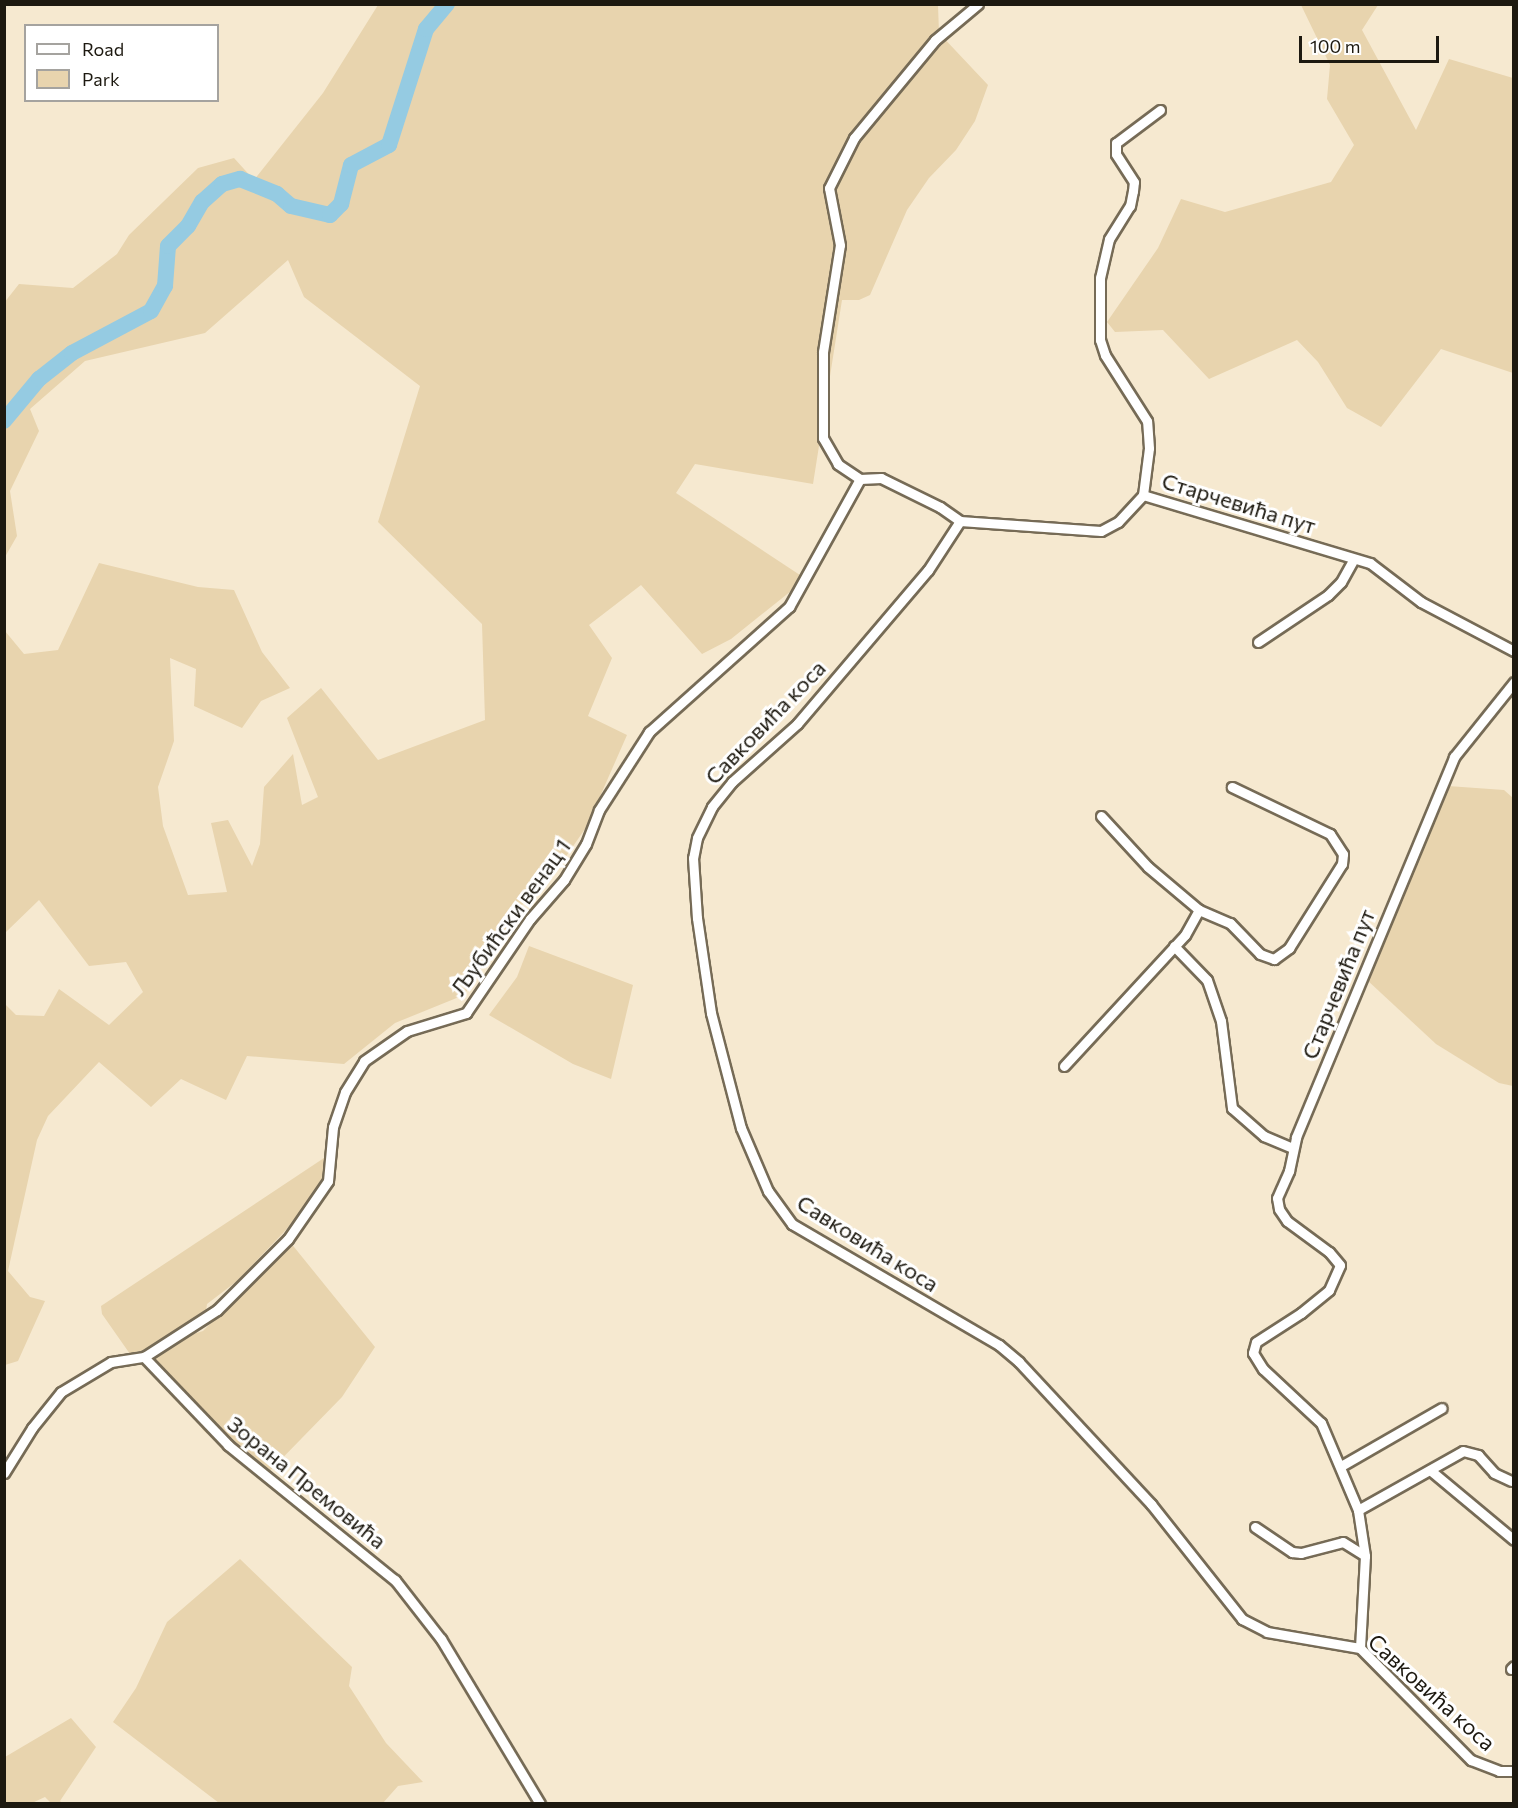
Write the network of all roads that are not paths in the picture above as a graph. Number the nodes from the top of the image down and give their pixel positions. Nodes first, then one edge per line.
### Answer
1 (978, 4) edge
2 (1160, 110) dead end
3 (860, 479) junction
4 (1143, 495) junction
5 (960, 521) junction
6 (1354, 559) junction
7 (1258, 642) dead end
8 (1514, 651) edge
9 (1514, 682) edge
10 (1232, 787) dead end
11 (1101, 816) dead end
12 (1199, 910) junction
13 (1174, 946) junction
14 (1064, 1066) dead end
15 (1292, 1148) junction
16 (144, 1357) junction
17 (1442, 1408) dead end
18 (1341, 1466) junction
19 (1430, 1470) junction
20 (4, 1473) edge
21 (1511, 1481) dead end
22 (1358, 1510) junction
23 (1255, 1527) dead end
24 (1514, 1540) edge
25 (1365, 1556) junction
26 (1360, 1648) junction
27 (1514, 1771) edge
28 (540, 1803) edge

1 - 3 street
2 - 4 street, Старчевића пут
3 - 5 street
3 - 16 street, Љубићски венац 1
4 - 5 street
4 - 6 street, Старчевића пут
5 - 26 street, Савковића коса
6 - 7 street
6 - 8 street, Старчевића пут
9 - 15 street, Старчевића пут
10 - 12 street
11 - 12 street
12 - 13 street
13 - 14 street
13 - 15 street
15 - 18 street, Старчевића пут
16 - 20 street
16 - 28 street, Зорана Премовића
17 - 18 street
18 - 22 street, Старчевића пут
19 - 21 street
19 - 22 street
19 - 24 street
22 - 25 street, Старчевића пут
23 - 25 street
25 - 26 street, Старчевића пут
26 - 27 street, Савковића коса

